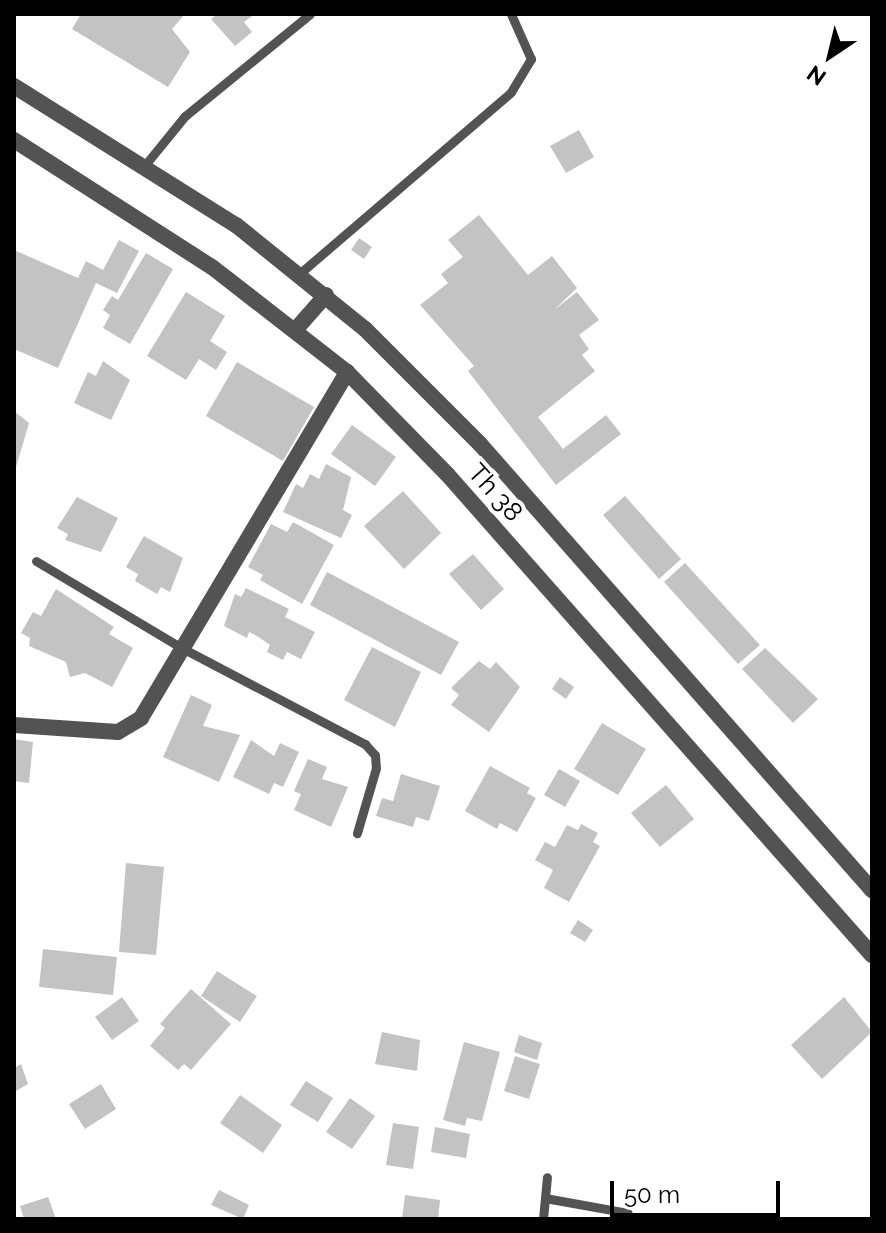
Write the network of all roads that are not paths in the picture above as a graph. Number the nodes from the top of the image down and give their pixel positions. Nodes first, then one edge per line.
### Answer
1 (310, 14) edge
2 (511, 14) edge
3 (14, 86) edge
4 (14, 140) edge
5 (145, 165) junction
6 (299, 274) junction
7 (326, 295) junction
8 (297, 328) junction
9 (347, 372) junction
10 (36, 561) dead end
11 (182, 648) junction
12 (14, 725) edge
13 (357, 833) dead end
14 (872, 890) edge
15 (872, 955) edge
16 (547, 1177) dead end
17 (545, 1198) junction
18 (628, 1213) dead end
19 (543, 1219) edge

1 - 5 lane
2 - 6 lane
3 - 5 street, Th 38
4 - 8 street, Th 38
5 - 6 street, Th 38
6 - 7 street, Th 38
7 - 8 street
7 - 14 street, Th 38
8 - 9 street, Th 38
9 - 11 street
9 - 15 street, Th 38
10 - 11 lane
11 - 12 street
11 - 13 lane
16 - 17 lane
17 - 18 lane
17 - 19 lane

